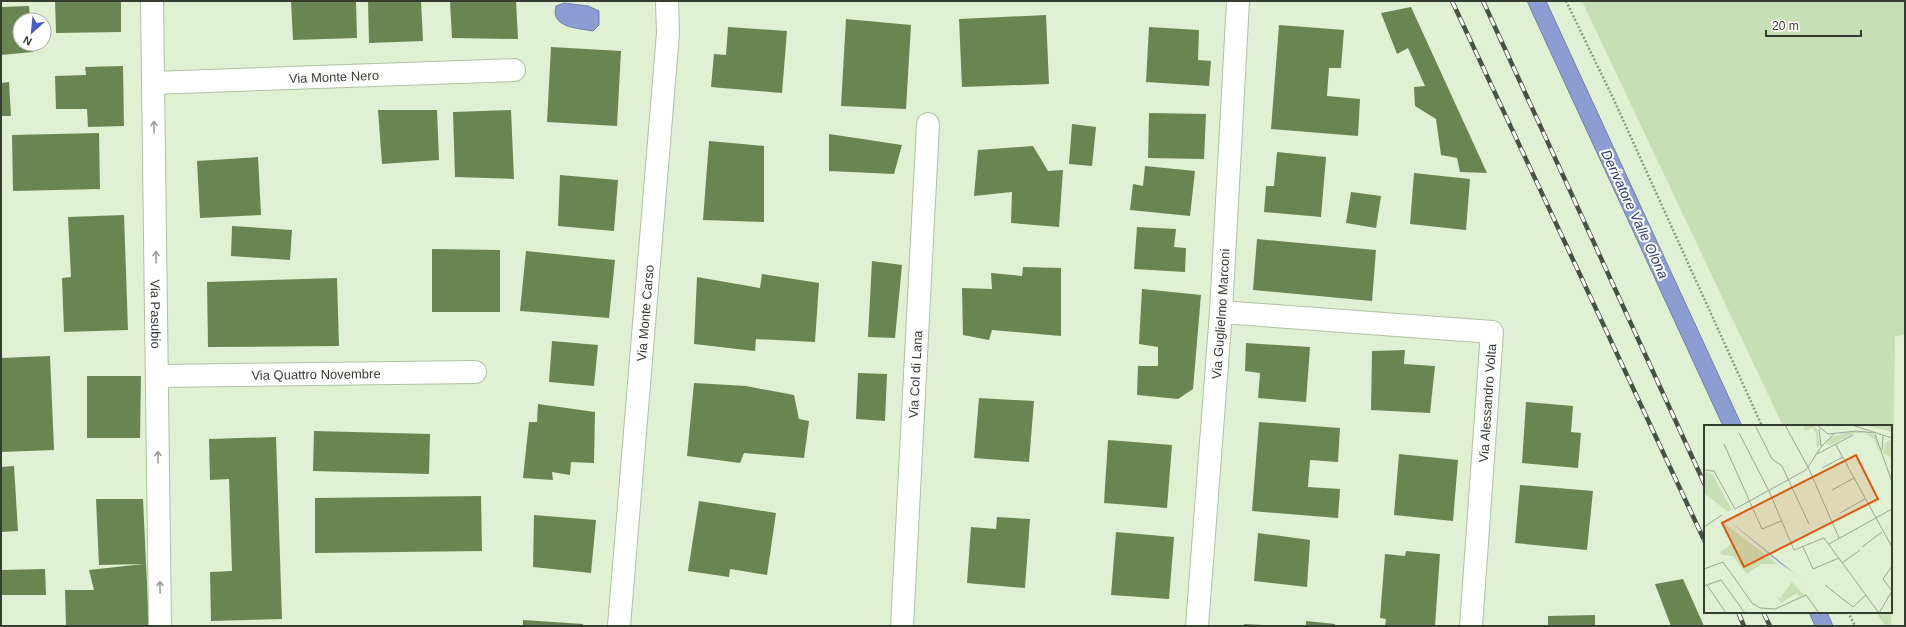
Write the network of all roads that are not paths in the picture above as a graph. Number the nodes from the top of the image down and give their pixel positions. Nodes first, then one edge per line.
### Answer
1 (152, 1) edge
2 (667, 1) edge
3 (1238, 1) edge
4 (514, 70) dead end
5 (153, 83) junction
6 (928, 124) dead end
7 (1221, 312) junction
8 (474, 372) dead end
9 (157, 376) junction
10 (160, 626) edge
11 (619, 626) edge
12 (902, 626) edge
13 (1197, 626) edge
14 (1471, 626) edge

1 - 5 street, Via Pasubio
2 - 11 street, Via Monte Carso
3 - 7 street, Via Guglielmo Marconi
4 - 5 street, Via Monte Nero
9 -> 5 street, Via Pasubio
6 - 12 street, Via Col di Lana
7 - 13 street, Via Guglielmo Marconi
7 - 14 street, Via Alessandro Volta
8 - 9 street, Via Quattro Novembre
10 -> 9 street, Via Pasubio

